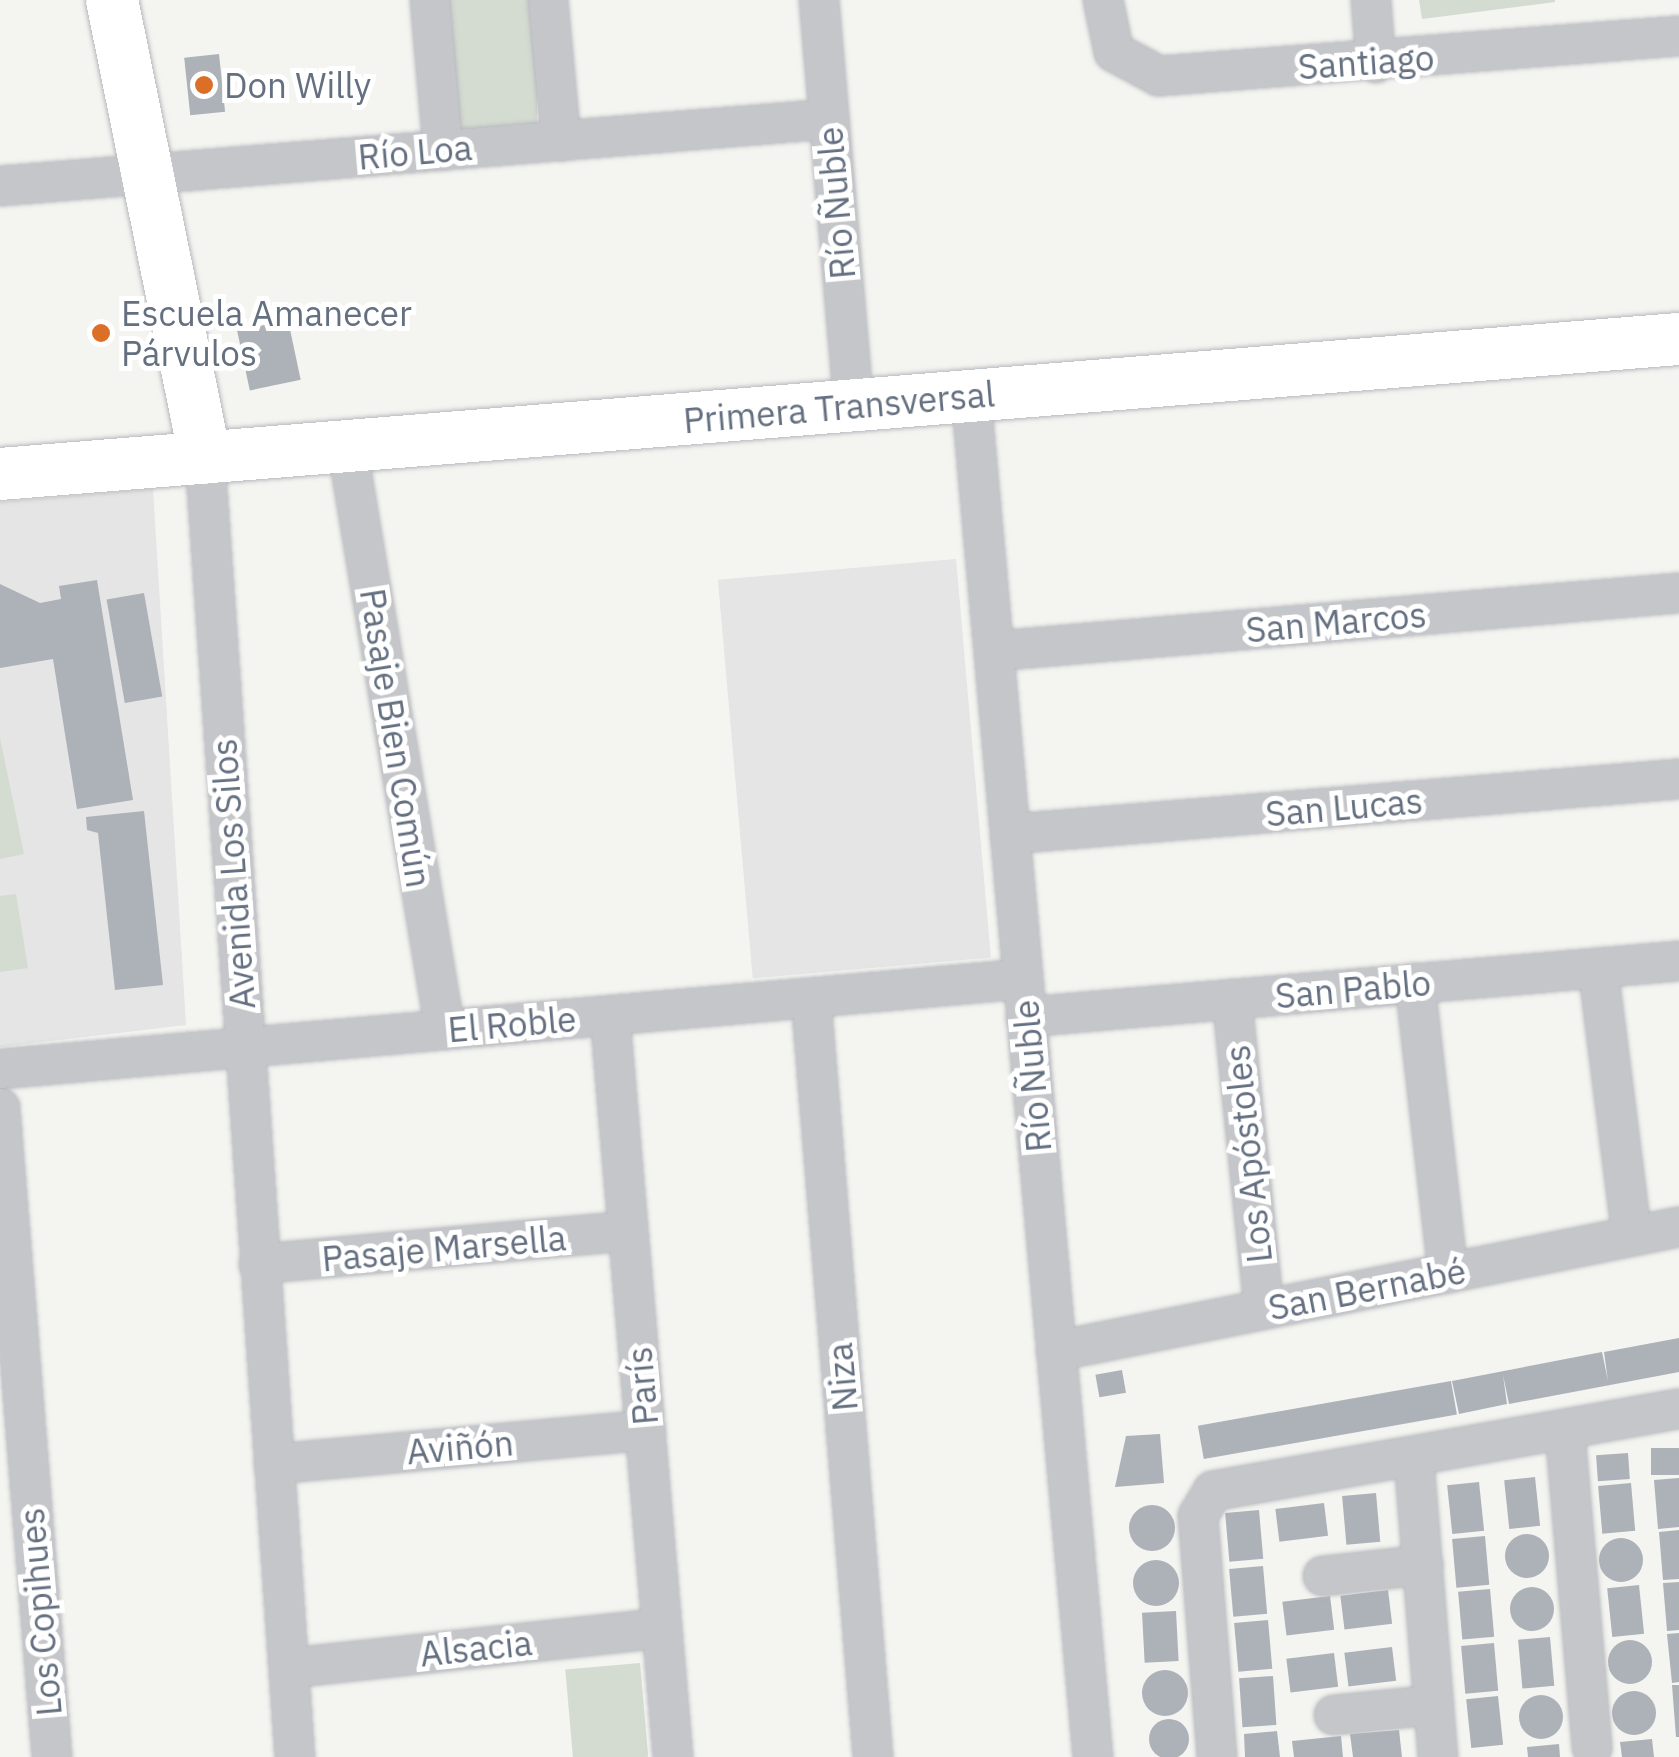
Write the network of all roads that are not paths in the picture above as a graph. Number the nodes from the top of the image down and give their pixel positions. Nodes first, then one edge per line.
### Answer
1 (112, 0) edge
2 (430, 0) edge
3 (548, 0) edge
4 (819, 0) edge
5 (1103, 0) edge
6 (1370, 0) edge
7 (1679, 36) edge
8 (1376, 63) junction
9 (829, 119) junction
10 (560, 140) junction
11 (443, 150) junction
12 (148, 174) junction
13 (0, 186) edge
14 (1679, 339) edge
15 (971, 396) junction
16 (854, 406) junction
17 (347, 446) junction
18 (205, 458) junction
19 (0, 474) edge
20 (1679, 593) edge
21 (994, 651) junction
22 (1679, 779) edge
23 (1010, 834) junction
24 (1679, 961) edge
25 (1598, 968) junction
26 (1023, 979) junction
27 (1415, 984) junction
28 (810, 998) junction
29 (1232, 999) junction
30 (610, 1016) junction
31 (1026, 1017) junction
32 (445, 1030) junction
33 (244, 1048) junction
34 (0, 1069) edge
35 (0, 1108) edge
36 (1679, 1227) edge
37 (628, 1232) junction
38 (1632, 1236) junction
39 (260, 1264) junction
40 (1448, 1273) junction
41 (1264, 1310) junction
42 (1056, 1351) junction
43 (1679, 1409) edge
44 (646, 1430) junction
45 (1565, 1431) junction
46 (1414, 1460) junction
47 (274, 1464) junction
48 (1422, 1565) junction
49 (1323, 1576) dead end
50 (662, 1628) junction
51 (289, 1668) junction
52 (1434, 1705) junction
53 (1334, 1715) dead end
54 (1592, 1748) dead end
55 (52, 1757) edge
56 (295, 1757) edge
57 (674, 1757) edge
58 (872, 1757) edge
59 (1093, 1757) edge
60 (1217, 1757) edge
61 (1438, 1757) edge

1 - 12 main road, Avenida Los Silos
2 - 11 street
3 - 10 street
4 - 9 street, Río Ñuble
5 - 8 street, Santiago
6 - 8 street
7 - 8 street, Santiago
9 - 10 street, Río Loa
9 - 16 street, Río Ñuble
10 - 11 street, Río Loa
11 - 12 street, Río Loa
12 - 13 street, Río Loa
12 - 18 main road, Avenida Los Silos
14 - 15 main road, Primera Transversal
15 - 16 main road, Primera Transversal
15 - 21 street, Río Ñuble
16 - 17 main road, Primera Transversal
17 - 18 main road, Primera Transversal
17 - 32 street, Pasaje Bien Común
18 - 19 main road, Primera Transversal
18 - 33 street, Avenida Los Silos
20 - 21 street, San Marcos
21 - 23 street, Río Ñuble
22 - 23 street, San Lucas
23 - 26 street, Río Ñuble
24 - 25 street, San Pablo
25 - 27 street, San Pablo
25 - 38 street
26 - 28 street, El Roble
26 - 31 street, Río Ñuble
27 - 29 street, San Pablo
27 - 40 street
28 - 30 street, El Roble
28 - 58 street, Niza
29 - 31 street, San Pablo
29 - 41 street, Los Apóstoles
30 - 32 street, El Roble
30 - 37 street, París
31 - 42 street, Río Ñuble
32 - 33 street, El Roble
33 - 34 street, El Roble
33 - 39 street, Avenida Los Silos
35 - 55 street, Los Copihues
36 - 38 street, San Bernabé
37 - 39 street, Pasaje Marsella
37 - 44 street, París
38 - 40 street, San Bernabé
39 - 47 street, Avenida Los Silos
40 - 41 street, San Bernabé
41 - 42 street, San Bernabé
42 - 59 street, Río Ñuble
43 - 45 street
44 - 47 street, Aviñón
44 - 50 street, París
45 - 46 street
45 - 54 street
46 - 48 street
46 - 60 street
47 - 51 street, Avenida Los Silos
48 - 49 street
48 - 52 street
50 - 51 street, Alsacia
50 - 57 street, París
51 - 56 street, Avenida Los Silos
52 - 53 street
52 - 61 street

